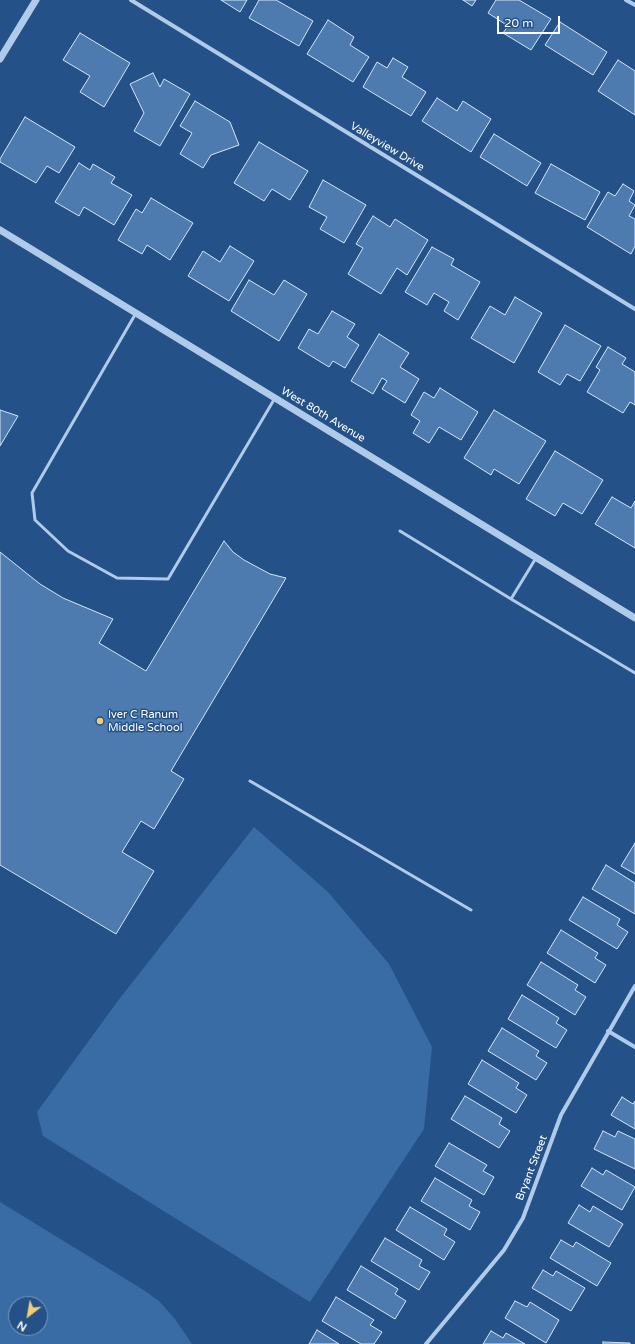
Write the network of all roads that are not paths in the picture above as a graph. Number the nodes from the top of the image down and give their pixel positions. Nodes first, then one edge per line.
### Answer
1 (36, 0) edge
2 (131, 0) edge
3 (626, 0) edge
4 (635, 5) edge
5 (0, 59) edge
6 (0, 230) edge
7 (635, 309) edge
8 (136, 313) junction
9 (275, 398) junction
10 (400, 531) dead end
11 (536, 558) junction
12 (511, 599) junction
13 (635, 618) edge
14 (635, 673) edge
15 (250, 781) dead end
16 (471, 910) dead end
17 (635, 986) edge
18 (608, 1031) junction
19 (635, 1047) edge
20 (426, 1344) edge

1 - 5 street
2 - 7 street, Valleyview Drive
3 - 4 street
6 - 8 street, West 80th Avenue
8 - 9 street, West 80th Avenue
8 - 9 lane
9 - 11 street, West 80th Avenue
10 - 12 lane
11 - 12 lane
11 - 13 street, West 80th Avenue
12 - 14 lane
15 - 16 lane
17 - 18 street, Bryant Street
18 - 19 street
18 - 20 street, Bryant Street

